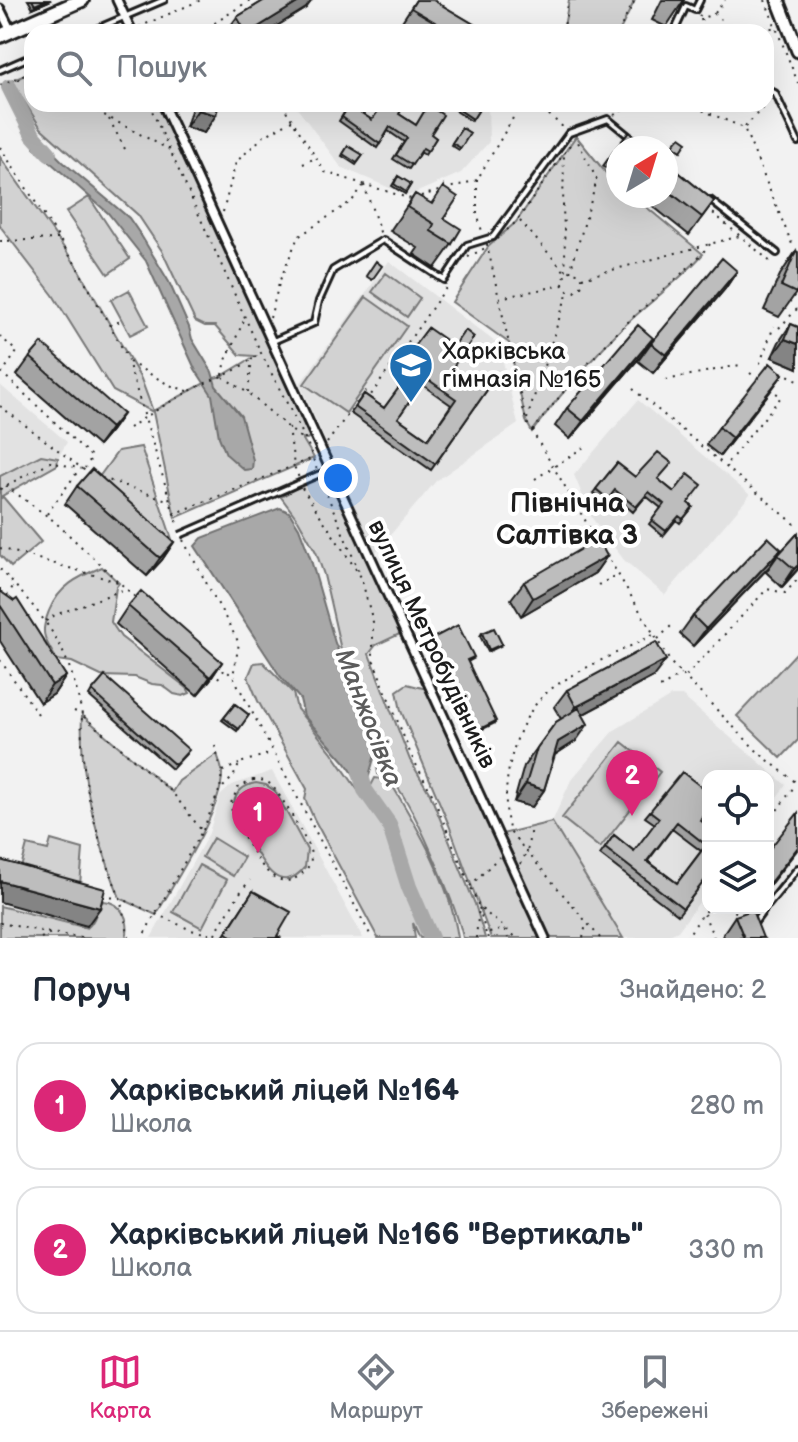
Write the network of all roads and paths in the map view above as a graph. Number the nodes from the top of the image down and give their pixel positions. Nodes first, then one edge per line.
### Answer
1 (82, 0) edge
2 (117, 0) edge
3 (164, 0) edge
4 (201, 0) edge
5 (250, 0) edge
6 (569, 0) edge
7 (635, 0) edge
8 (700, 0) edge
9 (725, 0) edge
10 (765, 0) edge
11 (778, 0) edge
12 (0, 9) edge
13 (695, 10) junction
14 (714, 14) junction
15 (125, 17) junction
16 (702, 18) junction
17 (27, 24) edge
18 (108, 24) edge
19 (128, 24) edge
20 (148, 24) edge
21 (213, 24) edge
22 (564, 24) edge
23 (622, 24) edge
24 (678, 24) edge
25 (700, 24) edge
26 (723, 24) edge
27 (776, 28) joint
28 (6, 33) edge
29 (798, 51) edge
30 (24, 60) edge
31 (0, 70) edge
32 (24, 75) edge
33 (17, 78) junction
34 (24, 81) edge
35 (798, 83) edge
36 (0, 85) edge
37 (774, 93) edge
38 (97, 112) edge
39 (153, 112) edge
40 (167, 112) edge
41 (287, 112) edge
42 (516, 112) edge
43 (546, 112) edge
44 (620, 112) edge
45 (707, 112) edge
46 (759, 112) edge
47 (108, 118) junction
48 (608, 119) junction
49 (292, 120) junction
50 (744, 128) junction
51 (569, 133) junction
52 (576, 136) junction
53 (629, 136) edge
54 (798, 142) edge
55 (0, 147) edge
56 (125, 149) dead end
57 (170, 150) junction
58 (564, 153) junction
59 (316, 157) junction
60 (303, 164) dead end
61 (477, 180) junction
62 (364, 185) junction
63 (703, 195) edge
64 (703, 205) edge
65 (518, 219) junction
66 (218, 229) junction
67 (507, 230) dead end
68 (740, 236) junction
69 (61, 239) junction
70 (383, 240) junction
71 (485, 240) junction
72 (0, 241) edge
73 (711, 243) junction
74 (792, 244) dead end
75 (488, 247) junction
76 (777, 253) dead end
77 (772, 263) dead end
78 (462, 266) dead end
79 (568, 272) junction
80 (582, 278) junction
81 (453, 279) dead end
82 (563, 285) junction
83 (568, 291) junction
84 (499, 298) junction
85 (798, 308) edge
86 (245, 317) junction
87 (122, 320) dead end
88 (110, 326) junction
89 (266, 333) junction
90 (0, 336) edge
91 (271, 342) junction
92 (261, 353) junction
93 (252, 358) junction
94 (128, 362) junction
95 (740, 365) dead end
96 (750, 373) dead end
97 (222, 376) junction
98 (666, 380) dead end
99 (798, 380) edge
100 (633, 389) dead end
101 (189, 391) junction
102 (248, 393) junction
103 (0, 406) edge
104 (145, 418) junction
105 (526, 421) junction
106 (129, 428) dead end
107 (289, 428) junction
108 (532, 432) junction
109 (700, 435) dead end
110 (695, 441) junction
111 (307, 442) junction
112 (326, 444) dead end
113 (587, 445) dead end
114 (314, 458) junction
115 (294, 466) junction
116 (725, 466) junction
117 (553, 467) junction
118 (82, 469) junction
119 (329, 470) junction
120 (319, 474) junction
121 (535, 479) dead end
122 (300, 481) junction
123 (6, 486) junction
124 (0, 489) edge
125 (170, 501) junction
126 (174, 514) junction
127 (47, 515) junction
128 (795, 524) dead end
129 (180, 535) junction
130 (0, 548) edge
131 (0, 569) edge
132 (618, 575) junction
133 (361, 577) junction
134 (798, 579) edge
135 (119, 583) junction
136 (14, 585) junction
137 (598, 585) dead end
138 (126, 589) junction
139 (4, 601) edge
140 (144, 604) edge
141 (45, 621) junction
142 (675, 622) dead end
143 (654, 634) junction
144 (658, 640) junction
145 (0, 660) edge
146 (684, 675) junction
147 (233, 676) junction
148 (218, 678) edge
149 (660, 688) dead end
150 (74, 711) dead end
151 (38, 714) dead end
152 (82, 715) junction
153 (215, 746) dead end
154 (273, 752) junction
155 (240, 763) junction
156 (222, 772) junction
157 (797, 783) edge
158 (219, 791) junction
159 (232, 813) joint
160 (774, 815) edge
161 (531, 827) dead end
162 (202, 831) junction
163 (505, 850) junction
164 (527, 852) junction
165 (798, 868) edge
166 (515, 872) junction
167 (250, 880) dead end
168 (470, 886) junction
169 (94, 895) edge
170 (774, 897) edge
171 (120, 898) junction
172 (479, 907) junction
173 (703, 914) edge
174 (705, 914) edge
175 (740, 914) edge
176 (761, 914) edge
177 (156, 915) junction
178 (755, 921) junction
179 (587, 922) junction
180 (0, 923) edge
181 (758, 930) edge
182 (51, 933) junction
183 (213, 936) edge
184 (487, 936) edge
185 (41, 938) edge
186 (83, 938) edge
187 (129, 938) edge
188 (142, 938) edge
189 (372, 938) edge
190 (476, 938) edge
191 (508, 938) edge
192 (517, 938) edge
193 (545, 938) edge
194 (583, 938) edge
195 (600, 938) edge
196 (686, 938) edge
197 (714, 938) edge

1 - 17 main road
2 - 15 street
3 - 15 lane
4 - 20 path
5 - 21 path
6 - 22 path
7 - 23 path
8 - 13 lane
9 - 14 path
10 - 27 path
11 - 29 main road
12 - 28 street
13 - 16 path
13 - 24 lane
14 - 16 path
14 - 26 path
15 - 18 lane
15 - 19 street
16 - 25 path
27 - 35 path
30 - 31 lane
32 - 33 path
33 - 34 path
33 - 36 path
37 - 54 lane
38 - 47 path
39 - 57 path
40 - 66 street, вулиця Метробудівників
41 - 49 path
42 - 61 path
43 - 51 path
44 - 48 path
45 - 50 path
46 - 50 path
47 - 56 path
47 - 57 path
48 - 51 lane
48 - 53 lane
49 - 59 path
49 - 66 path
50 - 74 path
51 - 52 path
51 - 71 lane
52 - 58 path
52 - 79 path
55 - 69 path
57 - 86 path
58 - 65 path
58 - 79 path
59 - 60 path
59 - 62 path
61 - 62 path
61 - 71 path
62 - 70 path
62 - 89 path
63 - 76 lane
64 - 68 path
65 - 67 path
65 - 79 path
66 - 89 street, вулиця Метробудівників
68 - 73 path
68 - 77 path
69 - 72 path
69 - 88 path
70 - 71 lane
70 - 91 lane
71 - 75 path
73 - 80 path
73 - 108 path
75 - 78 path
75 - 84 path
79 - 80 path
79 - 82 path
80 - 83 path
81 - 112 path
82 - 83 path
82 - 84 path
83 - 105 path
84 - 105 path
85 - 99 path
86 - 92 path
86 - 97 path
87 - 88 path
88 - 94 path
89 - 91 street, вулиця Метробудівників
90 - 118 path
91 - 119 street, вулиця Метробудівників
92 - 93 path
92 - 111 path
93 - 97 path
93 - 102 path
94 - 101 path
94 - 104 path
95 - 98 path
96 - 116 path
97 - 101 path
97 - 102 path
100 - 110 path
101 - 104 path
102 - 107 path
103 - 118 path
104 - 106 path
104 - 125 path
105 - 108 path
107 - 111 path
107 - 115 path
108 - 117 path
109 - 110 path
110 - 116 path
111 - 114 path
113 - 117 path
114 - 115 path
114 - 120 path
115 - 122 path
115 - 126 path
116 - 128 path
117 - 121 path
117 - 132 path
118 - 123 path
118 - 125 path
118 - 127 path
119 - 120 lane, bridge
119 - 163 street, вулиця Метробудівників
120 - 122 lane, bridge
120 - 133 path
122 - 129 lane, bridge
122 - 133 path
123 - 124 path
123 - 127 path
125 - 126 path
126 - 129 path
127 - 135 path
129 - 147 path
130 - 135 path
131 - 136 path
132 - 137 path
132 - 143 path
133 - 168 path
134 - 146 path
135 - 138 path
136 - 139 path
136 - 141 path
138 - 140 path
138 - 141 path
141 - 152 path
142 - 144 path
143 - 144 path
143 - 164 path
144 - 146 path
145 - 151 path
146 - 149 path
146 - 157 path
147 - 148 path
147 - 154 path
150 - 152 path
152 - 162 path
152 - 171 path
153 - 156 path
154 - 155 path
154 - 189 path
155 - 156 path
155 - 158 path
156 - 158 path
157 - 160 path
158 - 162 path
159 - 159 path
161 - 164 path
162 - 177 path
163 - 166 street, вулиця Метробудівників
163 - 168 path
164 - 166 path
164 - 179 path
165 - 170 lane
166 - 193 street, вулиця Метробудівників
167 - 183 path
168 - 172 path
169 - 171 path
171 - 177 path
171 - 187 path
172 - 184 path
172 - 190 path
172 - 192 path
173 - 196 path
174 - 197 path
175 - 178 path
176 - 178 lane
177 - 183 path
177 - 188 path
178 - 181 lane
179 - 194 path
179 - 195 path
180 - 182 path
182 - 185 path
182 - 186 path
184 - 191 path

